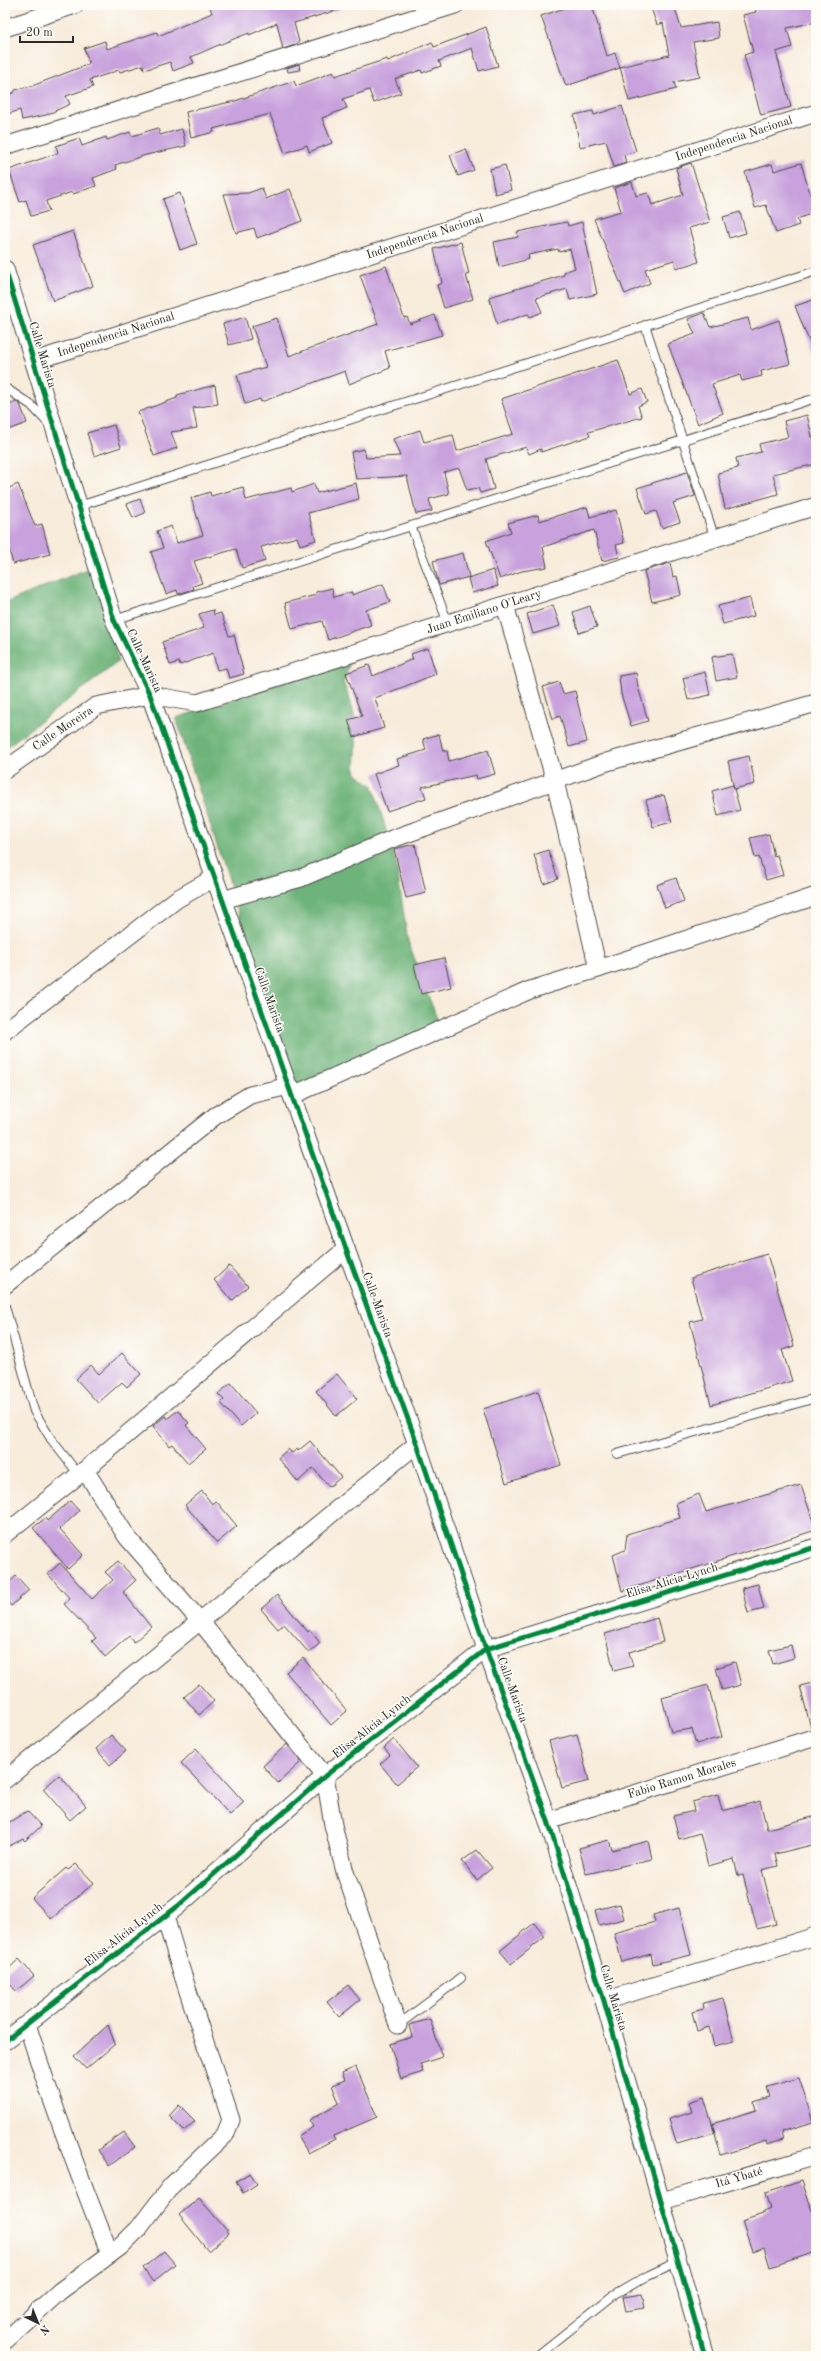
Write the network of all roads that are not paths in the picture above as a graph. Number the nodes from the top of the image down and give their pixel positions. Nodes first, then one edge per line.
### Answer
1 (75, 5) edge
2 (455, 5) edge
3 (5, 28) edge
4 (816, 113) edge
5 (5, 146) edge
6 (5, 269) edge
7 (816, 271) edge
8 (646, 325) junction
9 (34, 361) junction
10 (5, 390) edge
11 (816, 398) edge
12 (55, 430) junction
13 (683, 440) junction
14 (79, 506) junction
15 (816, 506) edge
16 (411, 526) junction
17 (715, 539) junction
18 (505, 605) junction
19 (114, 620) junction
20 (448, 623) junction
21 (150, 695) junction
22 (816, 702) edge
23 (5, 770) edge
24 (554, 781) junction
25 (214, 878) junction
26 (816, 896) edge
27 (222, 900) junction
28 (598, 970) junction
29 (5, 1031) edge
30 (291, 1091) junction
31 (346, 1249) junction
32 (5, 1285) edge
33 (5, 1306) edge
34 (816, 1398) edge
35 (417, 1444) junction
36 (616, 1454) dead end
37 (82, 1472) junction
38 (5, 1534) edge
39 (816, 1547) edge
40 (200, 1621) junction
41 (486, 1649) junction
42 (816, 1737) edge
43 (325, 1776) junction
44 (5, 1780) edge
45 (548, 1821) junction
46 (165, 1916) junction
47 (816, 1936) edge
48 (461, 1978) dead end
49 (604, 2001) junction
50 (27, 2024) junction
51 (398, 2025) joint
52 (5, 2041) edge
53 (816, 2156) edge
54 (662, 2201) junction
55 (110, 2254) junction
56 (679, 2262) junction
57 (5, 2341) edge
58 (537, 2356) edge
59 (705, 2356) edge

1 - 3 street
2 - 5 street
4 - 9 street, Independencia Nacional
6 - 9 street, Calle Marista
7 - 8 lane
8 - 13 lane
8 - 14 lane
9 - 12 street, Calle Marista
10 - 12 lane
11 - 13 lane
12 - 14 street, Calle Marista
13 - 16 lane
13 - 17 lane
14 - 19 street, Calle Marista
15 - 17 street, Juan Emiliano O'Leary
16 - 19 lane
16 - 20 lane
17 - 18 street, Juan Emiliano O'Leary
18 - 20 street, Juan Emiliano O'Leary
18 - 24 street
19 - 21 street, Calle Marista
20 - 21 street, Juan Emiliano O'Leary
21 - 23 street, Calle Moreira
21 - 25 street, Calle Marista
22 - 24 street
24 - 27 street
24 - 28 street
25 - 27 street, Calle Marista
25 - 29 street
26 - 28 street
27 - 30 street, Calle Marista
28 - 30 street
30 - 31 street, Calle Marista
30 - 32 street
31 - 35 street, Calle Marista
31 - 37 street
33 - 37 lane
34 - 36 lane
35 - 40 street
35 - 41 street, Calle Marista
37 - 38 street
37 - 40 street
39 - 41 street, Elisa Alicia Lynch
40 - 43 street
40 - 44 street
41 - 43 street, Elisa Alicia Lynch
41 - 45 street, Calle Marista
42 - 45 street, Fabio Ramon Morales
43 - 46 street, Elisa Alicia Lynch
43 - 51 street
45 - 49 street, Calle Marista
46 - 50 street, Elisa Alicia Lynch
46 - 55 street
47 - 49 street
48 - 51 lane
49 - 54 street, Calle Marista
50 - 52 street, Elisa Alicia Lynch
50 - 55 street
53 - 54 street, Itá Ybaté
54 - 56 street, Calle Marista
55 - 57 street
56 - 58 lane
56 - 59 street, Calle Marista

